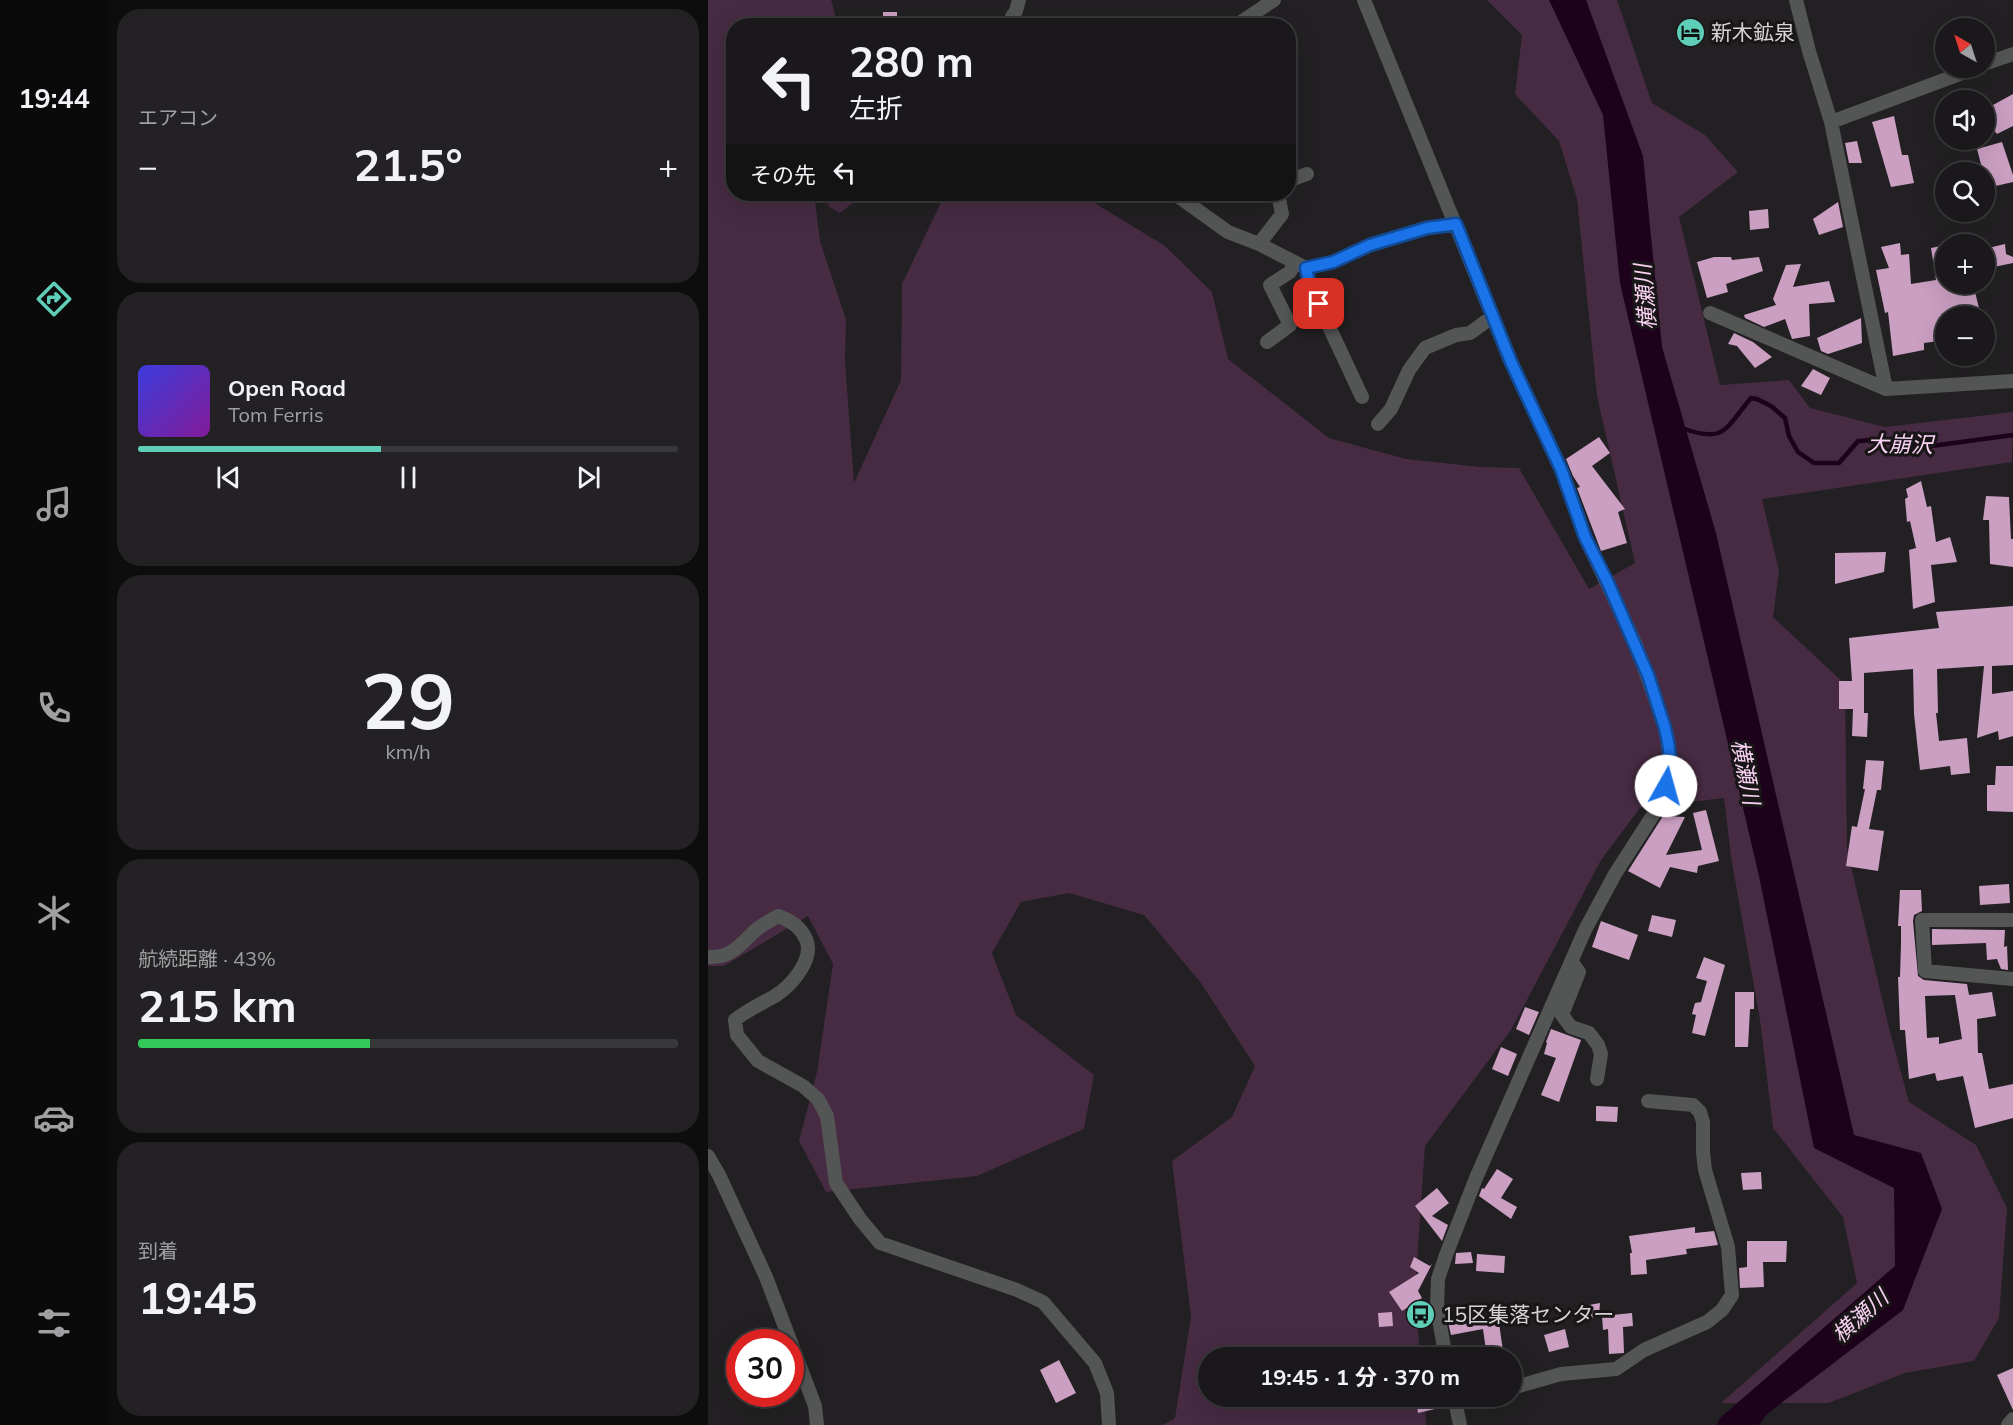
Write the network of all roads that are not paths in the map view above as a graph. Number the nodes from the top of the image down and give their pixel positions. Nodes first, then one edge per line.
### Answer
1 (1019, 0) edge
2 (1274, 0) edge
3 (1364, 0) edge
4 (1796, 0) edge
5 (1013, 18) edge
6 (1246, 18) edge
7 (2013, 54) edge
8 (1995, 60) edge
9 (1949, 78) edge
10 (1831, 122) junction
11 (1307, 174) dead end
12 (1296, 178) edge
13 (1185, 201) edge
14 (1279, 201) edge
15 (1456, 224) junction
16 (1259, 244) junction
17 (1300, 266) junction
18 (1710, 314) dead end
19 (1492, 318) junction
20 (1267, 342) dead end
21 (2013, 381) edge
22 (1886, 389) junction
23 (1362, 397) dead end
24 (1378, 424) dead end
25 (2013, 920) edge
26 (708, 957) edge
27 (1572, 962) junction
28 (2013, 979) edge
29 (1597, 1079) dead end
30 (1648, 1101) dead end
31 (708, 1156) edge
32 (1444, 1347) edge
33 (1522, 1385) edge
34 (1459, 1407) edge
35 (2013, 1419) edge
36 (817, 1425) edge
37 (1109, 1425) edge
38 (1460, 1425) edge
39 (2008, 1425) edge

1 - 5 street
2 - 6 street
3 - 15 street
4 - 10 street
7 - 8 street
9 - 10 street
10 - 22 street
11 - 12 street
13 - 16 street
14 - 16 street
15 - 17 street
15 - 19 street
16 - 17 street
17 - 20 street
17 - 23 street
18 - 22 street
19 - 24 street
19 - 27 street
21 - 22 street
25 - 28 street
26 - 37 street
27 - 29 street
27 - 32 street
30 - 33 street
31 - 36 street
34 - 38 street
35 - 39 street

